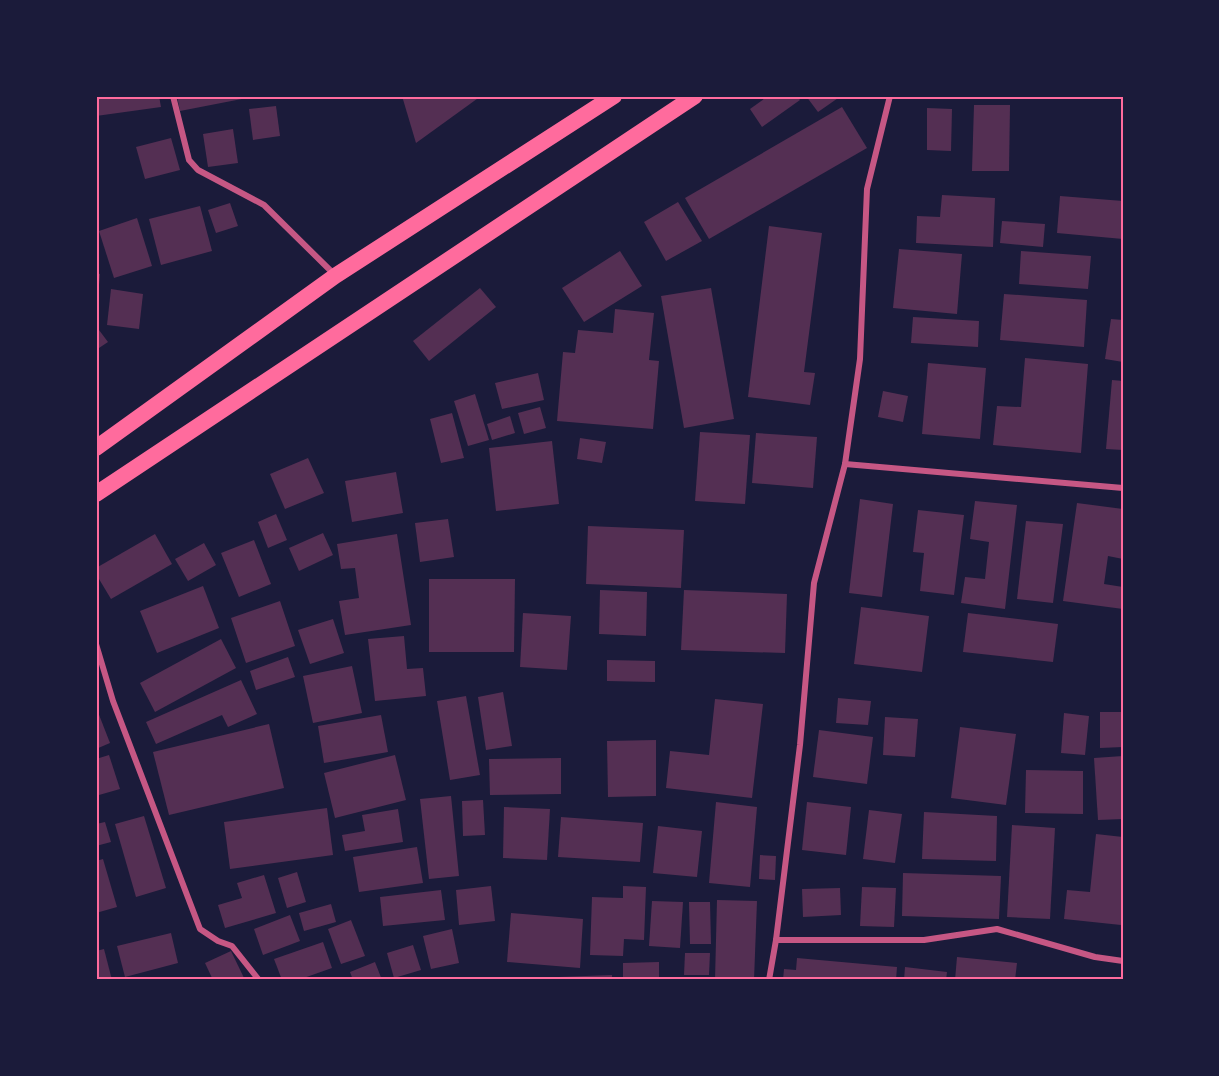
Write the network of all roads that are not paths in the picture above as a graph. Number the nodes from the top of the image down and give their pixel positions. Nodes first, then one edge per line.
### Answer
1 (173, 96) edge
2 (614, 96) edge
3 (695, 96) edge
4 (890, 96) edge
5 (335, 276) junction
6 (96, 448) edge
7 (845, 464) junction
8 (1123, 488) edge
9 (96, 494) edge
10 (96, 644) edge
11 (776, 940) junction
12 (1123, 961) edge
13 (259, 980) edge
14 (769, 980) edge

1 - 5 street
2 - 5 highway
3 - 9 highway
4 - 7 street
5 - 6 highway
7 - 8 street
7 - 11 street
10 - 13 street
11 - 12 street
11 - 14 street

